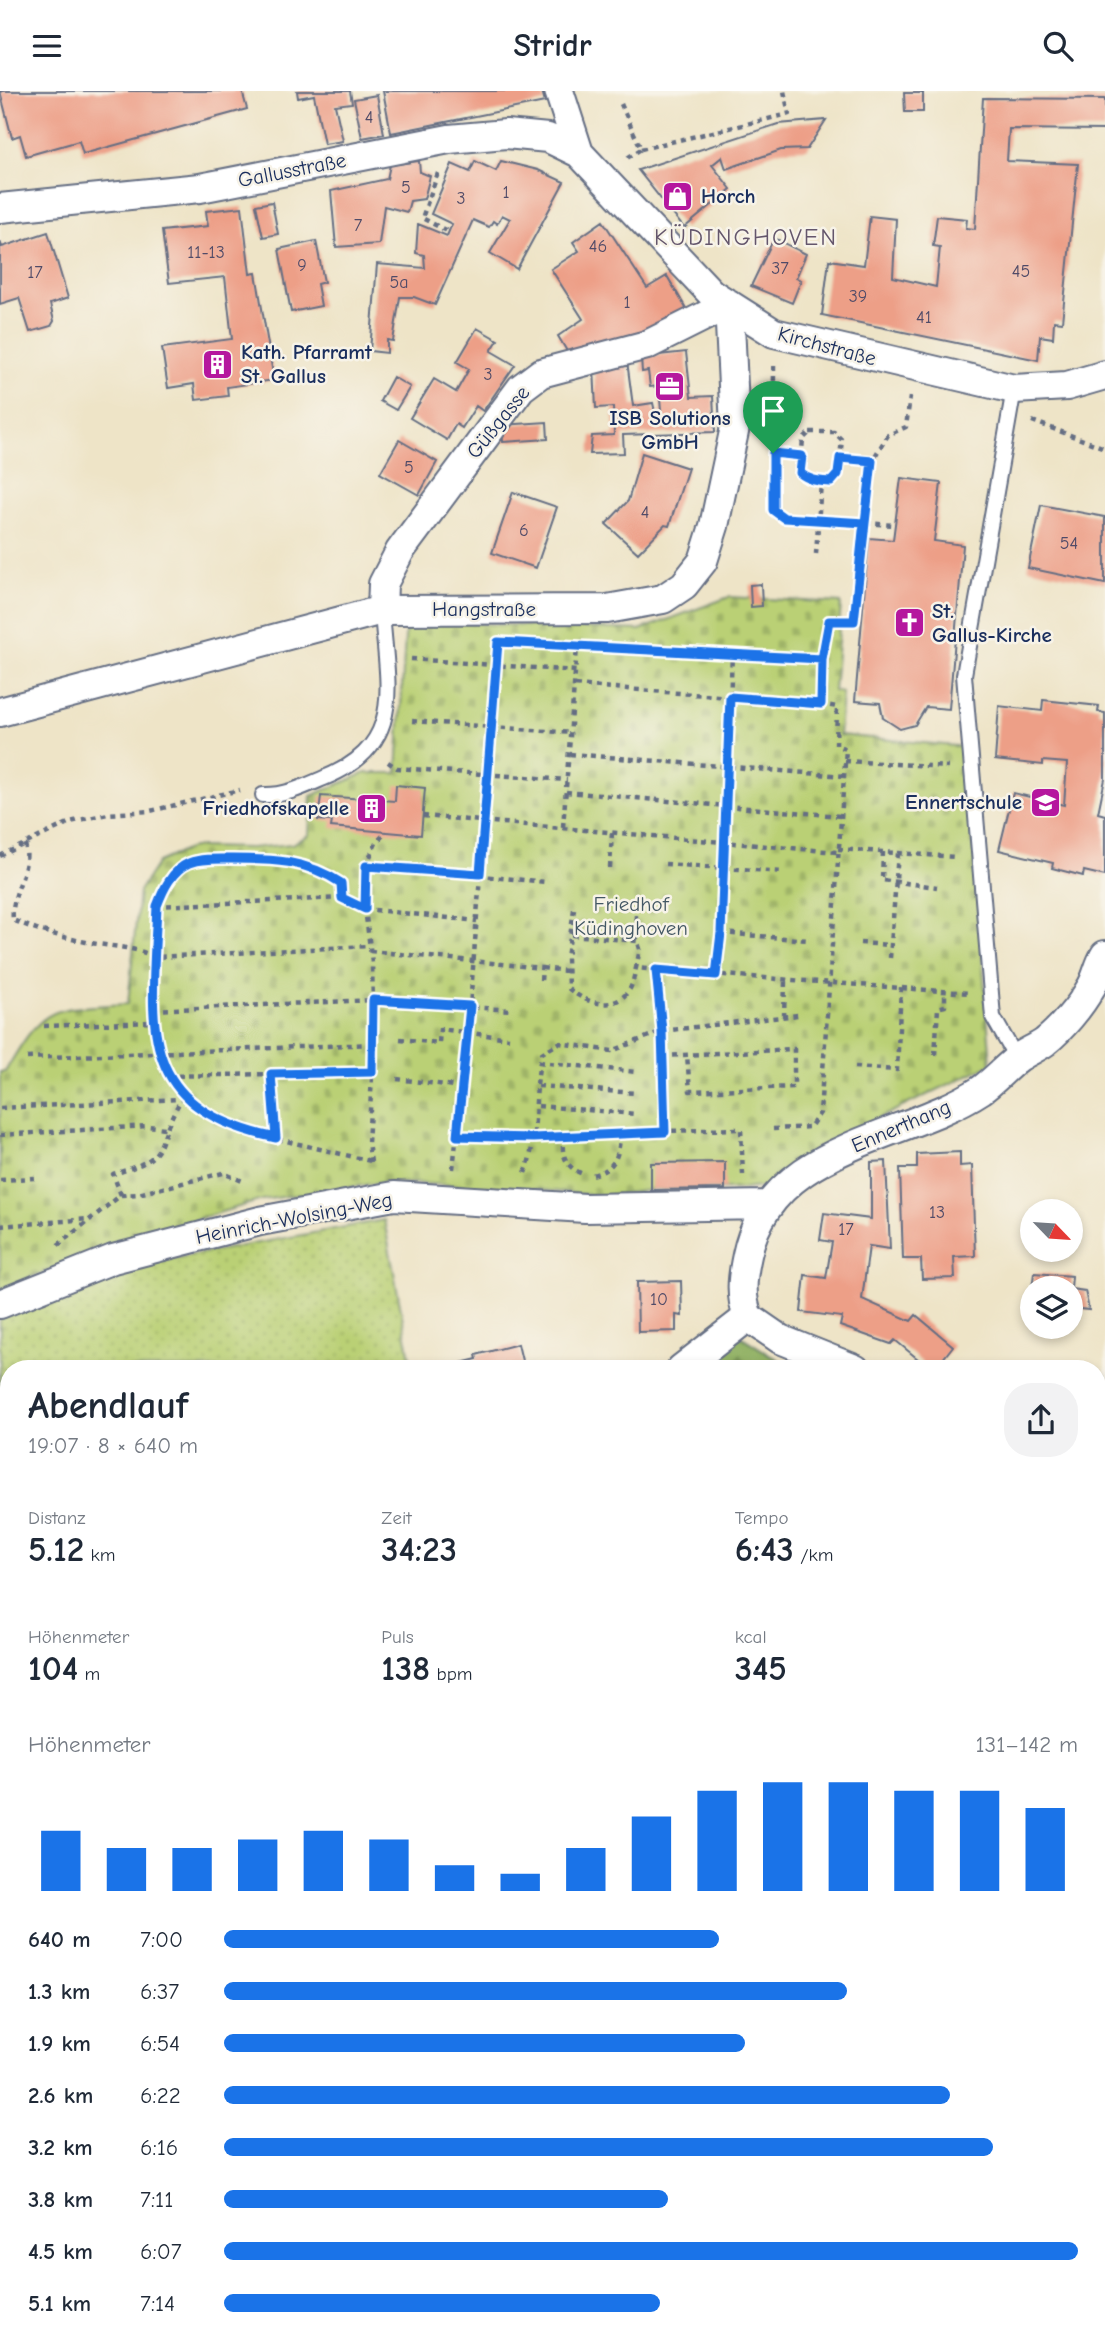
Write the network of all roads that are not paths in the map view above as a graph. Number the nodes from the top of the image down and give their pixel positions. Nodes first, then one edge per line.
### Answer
1 (559, 91) edge
2 (579, 153) junction
3 (0, 208) edge
4 (729, 305) junction
5 (1103, 382) edge
6 (1021, 397) junction
7 (383, 610) junction
8 (0, 712) edge
9 (262, 795) road end
10 (1105, 955) edge
11 (1017, 1059) junction
12 (767, 1205) junction
13 (0, 1304) edge
14 (740, 1324) junction
15 (693, 1360) edge
16 (832, 1360) edge

1 - 2 street, Kirchstraße
2 - 3 street, Gallusstraße
2 - 4 street, Kirchstraße
4 - 6 street, Kirchstraße
4 - 7 street, Güßgasse
4 - 7 street, Hangstraße
5 - 6 street
6 - 11 lane
7 - 8 street, Hangstraße
7 - 9 lane
10 - 11 street, Ennerthang
11 - 12 street, Ennerthang
12 - 13 street, Heinrich-Wolsing-Weg
12 - 14 street, Ennerthang
14 - 15 street
14 - 16 street

